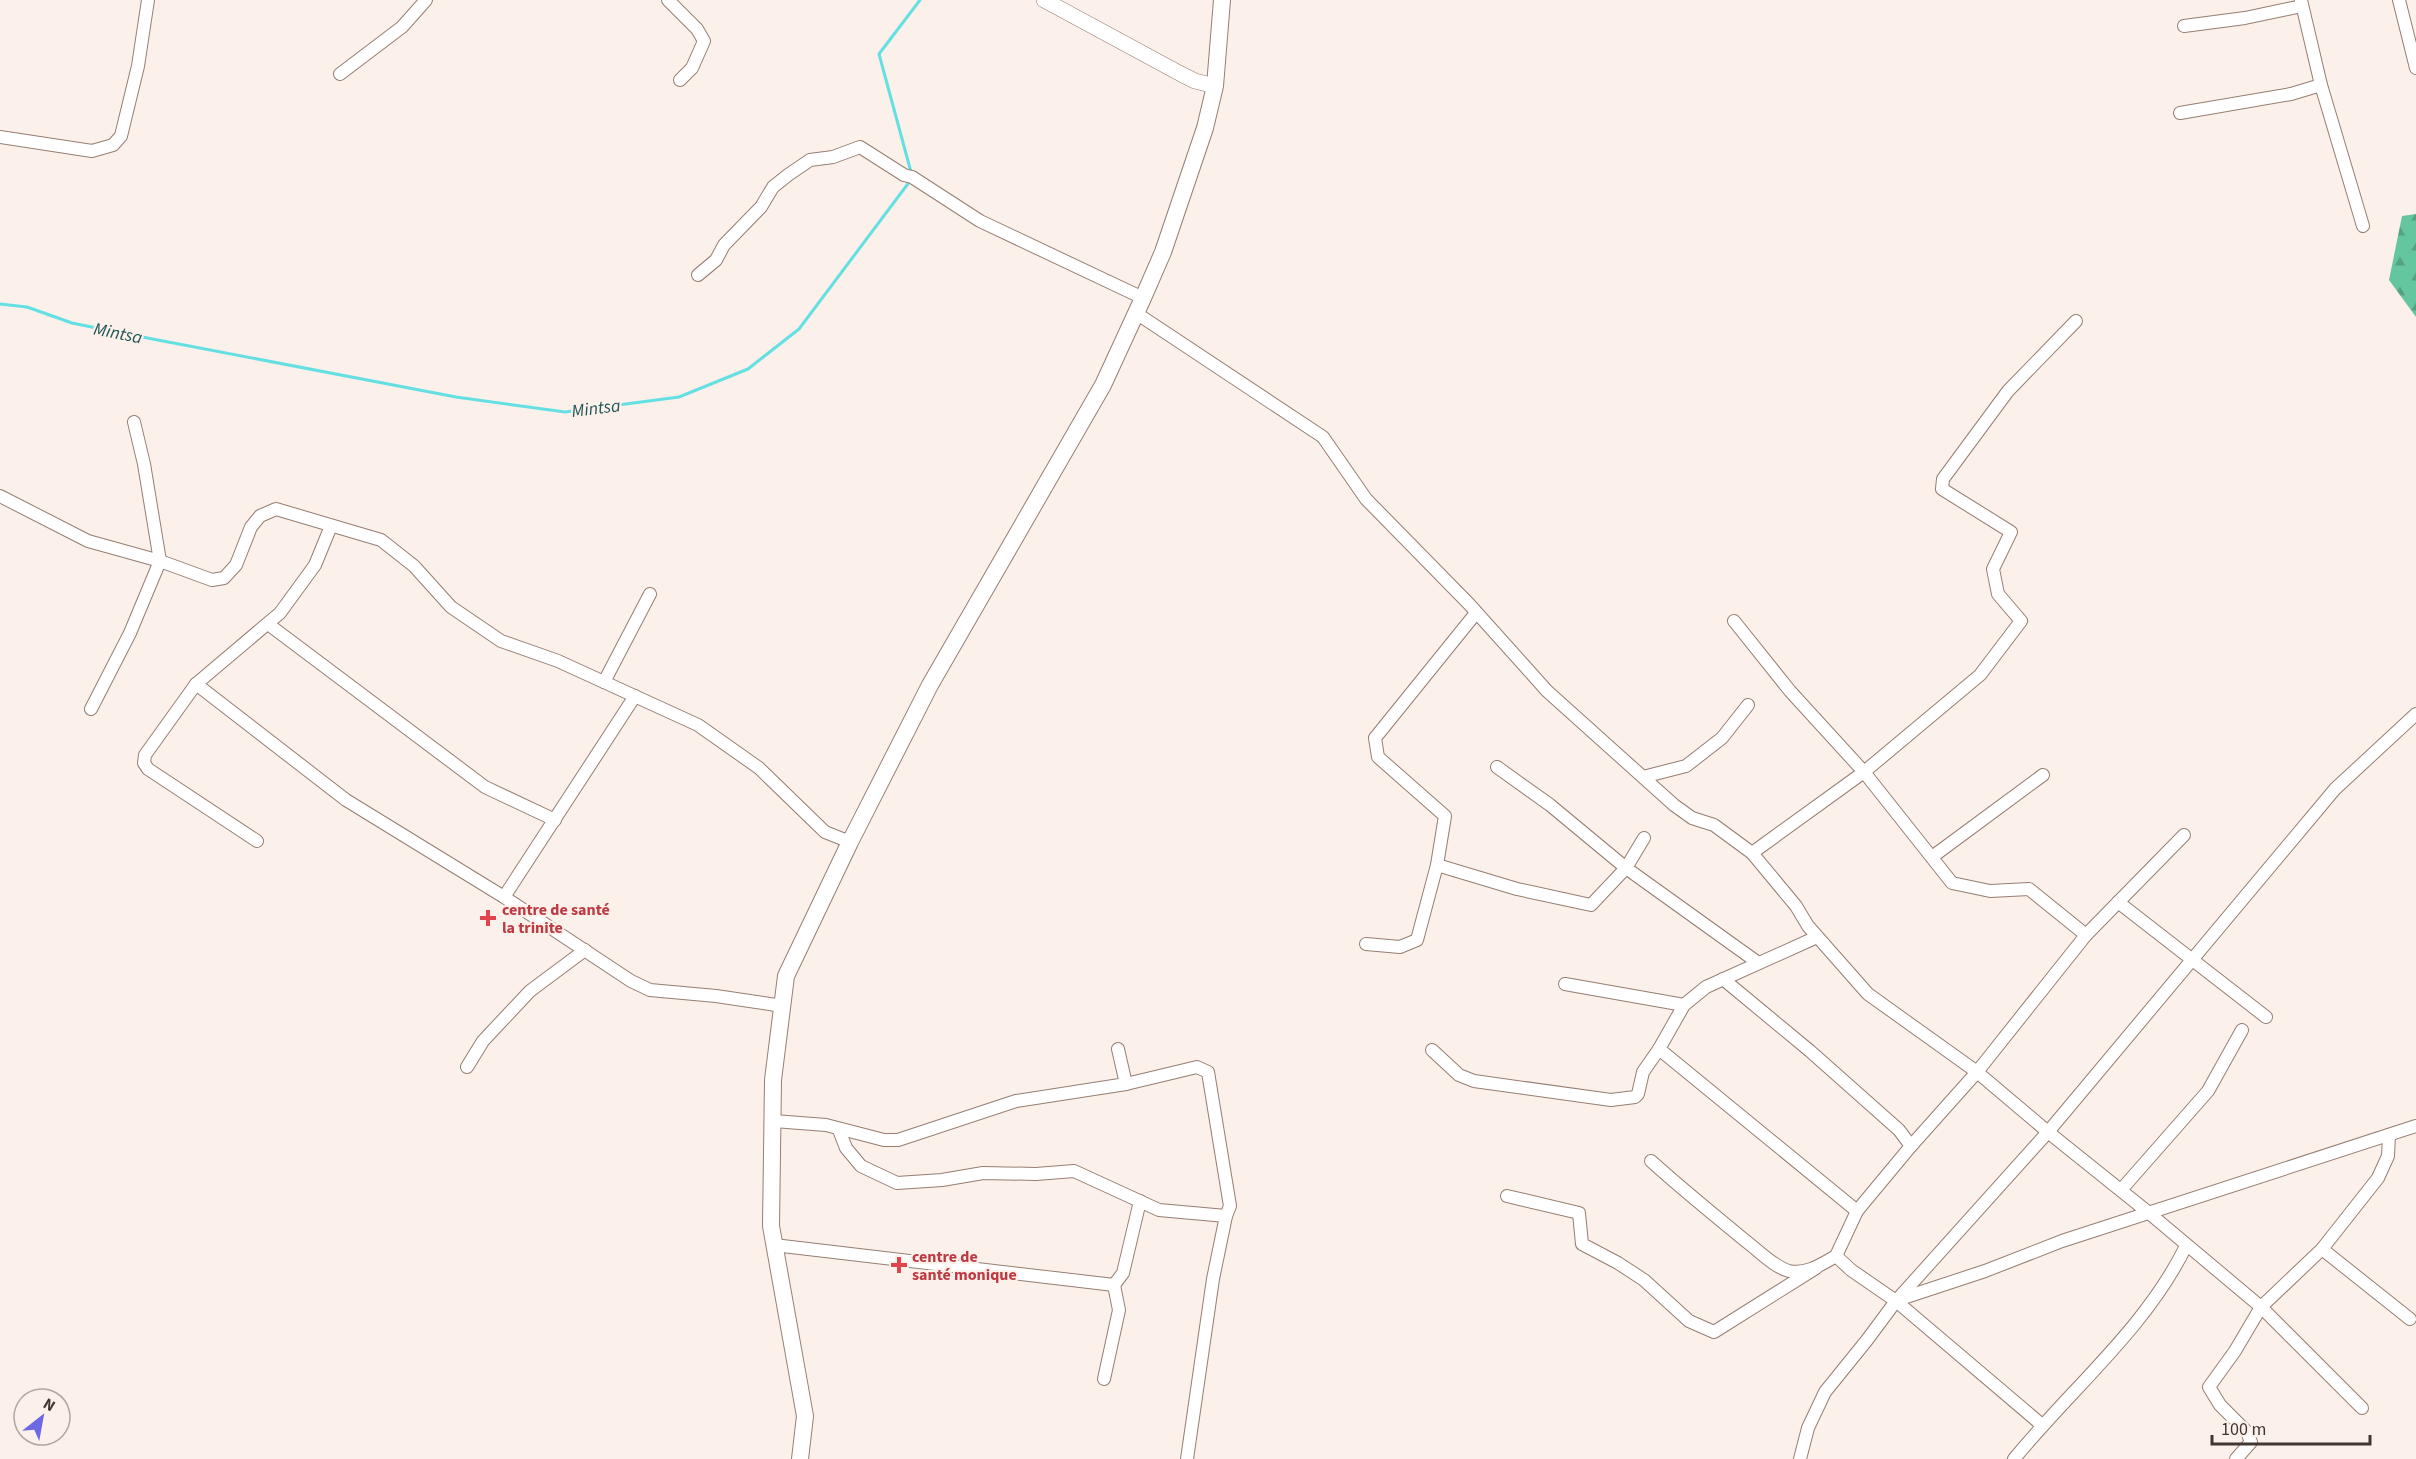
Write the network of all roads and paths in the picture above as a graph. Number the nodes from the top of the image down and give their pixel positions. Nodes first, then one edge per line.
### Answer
1 (148, 0) edge
2 (426, 0) edge
3 (668, 0) edge
4 (1044, 0) edge
5 (1222, 0) edge
6 (2399, 0) edge
7 (2301, 3) edge
8 (2184, 26) dead end
9 (2416, 63) edge
10 (340, 74) dead end
11 (680, 80) dead end
12 (2321, 85) junction
13 (1215, 86) junction
14 (2180, 113) dead end
15 (0, 137) edge
16 (2363, 226) dead end
17 (698, 275) dead end
18 (1143, 297) junction
19 (1136, 313) junction
20 (2076, 321) dead end
21 (134, 422) dead end
22 (0, 496) edge
23 (331, 526) junction
24 (160, 561) junction
25 (650, 594) dead end
26 (1476, 613) junction
27 (1734, 621) dead end
28 (268, 624) junction
29 (604, 682) junction
30 (196, 684) junction
31 (635, 696) junction
32 (1748, 705) dead end
33 (91, 709) dead end
34 (2416, 714) edge
35 (1497, 767) dead end
36 (1864, 772) junction
37 (2043, 775) dead end
38 (1643, 777) junction
39 (555, 820) junction
40 (2184, 835) dead end
41 (1644, 838) dead end
42 (257, 841) dead end
43 (850, 842) junction
44 (1752, 853) junction
45 (1932, 857) junction
46 (1437, 865) junction
47 (1626, 868) junction
48 (504, 897) junction
49 (2118, 902) junction
50 (2086, 935) junction
51 (1816, 937) junction
52 (1366, 944) dead end
53 (585, 950) junction
54 (2191, 958) junction
55 (1757, 962) junction
56 (1723, 979) junction
57 (1565, 984) dead end
58 (1684, 1005) junction
59 (783, 1006) junction
60 (2266, 1017) dead end
61 (2242, 1030) dead end
62 (1118, 1049) dead end
63 (1659, 1049) junction
64 (1432, 1050) dead end
65 (467, 1067) dead end
66 (1977, 1072) junction
67 (1126, 1084) junction
68 (774, 1121) junction
69 (2416, 1126) edge
70 (839, 1130) junction
71 (2048, 1132) junction
72 (2389, 1135) junction
73 (1911, 1146) junction
74 (1651, 1161) dead end
75 (2121, 1190) junction
76 (1507, 1196) dead end
77 (1140, 1201) junction
78 (1857, 1211) junction
79 (2149, 1213) junction
80 (1226, 1216) junction
81 (774, 1245) junction
82 (2186, 1246) junction
83 (2322, 1249) junction
84 (1836, 1256) junction
85 (1816, 1268) junction
86 (1114, 1285) junction
87 (1896, 1300) junction
88 (2261, 1307) junction
89 (2410, 1319) dead end
90 (1104, 1379) dead end
91 (2362, 1408) dead end
92 (2042, 1425) junction
93 (800, 1459) edge
94 (1187, 1459) edge
95 (1800, 1459) edge
96 (2014, 1459) edge
97 (2236, 1459) edge

1 - 15 street
2 - 10 street
3 - 11 street
4 - 13 street
5 - 13 main road
6 - 9 street
7 - 8 street
7 - 12 street
12 - 14 street
12 - 16 street
13 - 18 main road
17 - 18 street
18 - 19 main road
19 - 26 street
19 - 43 main road
20 - 36 street
21 - 24 street
22 - 24 street
23 - 24 street
23 - 28 street
23 - 29 street
24 - 33 street
25 - 29 street
26 - 38 street
26 - 46 street
27 - 36 street
28 - 30 street
28 - 39 street
29 - 31 street
30 - 42 street
30 - 48 street
31 - 39 street
31 - 43 street
32 - 38 street
34 - 54 street
35 - 47 street
36 - 44 street
36 - 45 street
37 - 45 street
38 - 44 street
39 - 48 street
40 - 49 street
41 - 47 street
43 - 59 main road
44 - 51 street
45 - 50 street
46 - 47 street
46 - 52 street
47 - 55 street
48 - 53 street
49 - 50 street
49 - 54 street
50 - 66 street
51 - 55 street
51 - 66 street
53 - 59 street
53 - 65 street
54 - 60 street
54 - 71 street
55 - 56 street
56 - 58 street
56 - 73 street
57 - 58 street
58 - 63 street
59 - 68 main road
61 - 75 street
62 - 67 street
63 - 64 street
63 - 78 street
66 - 71 street
66 - 73 street
67 - 70 street
67 - 80 street
68 - 70 street
68 - 81 main road
69 - 72 street
70 - 77 street
71 - 75 street
71 - 87 street
72 - 79 street
72 - 83 street
73 - 78 street
74 - 85 street
75 - 79 street
76 - 85 street
77 - 80 street
77 - 86 street
78 - 84 street
79 - 82 street
79 - 87 street
80 - 94 street
81 - 86 street
81 - 93 main road
82 - 88 street
82 - 92 street
83 - 88 street
83 - 89 street
84 - 85 street
84 - 87 street
86 - 90 street
87 - 92 street
87 - 95 street
88 - 91 street
88 - 97 street
92 - 96 street

